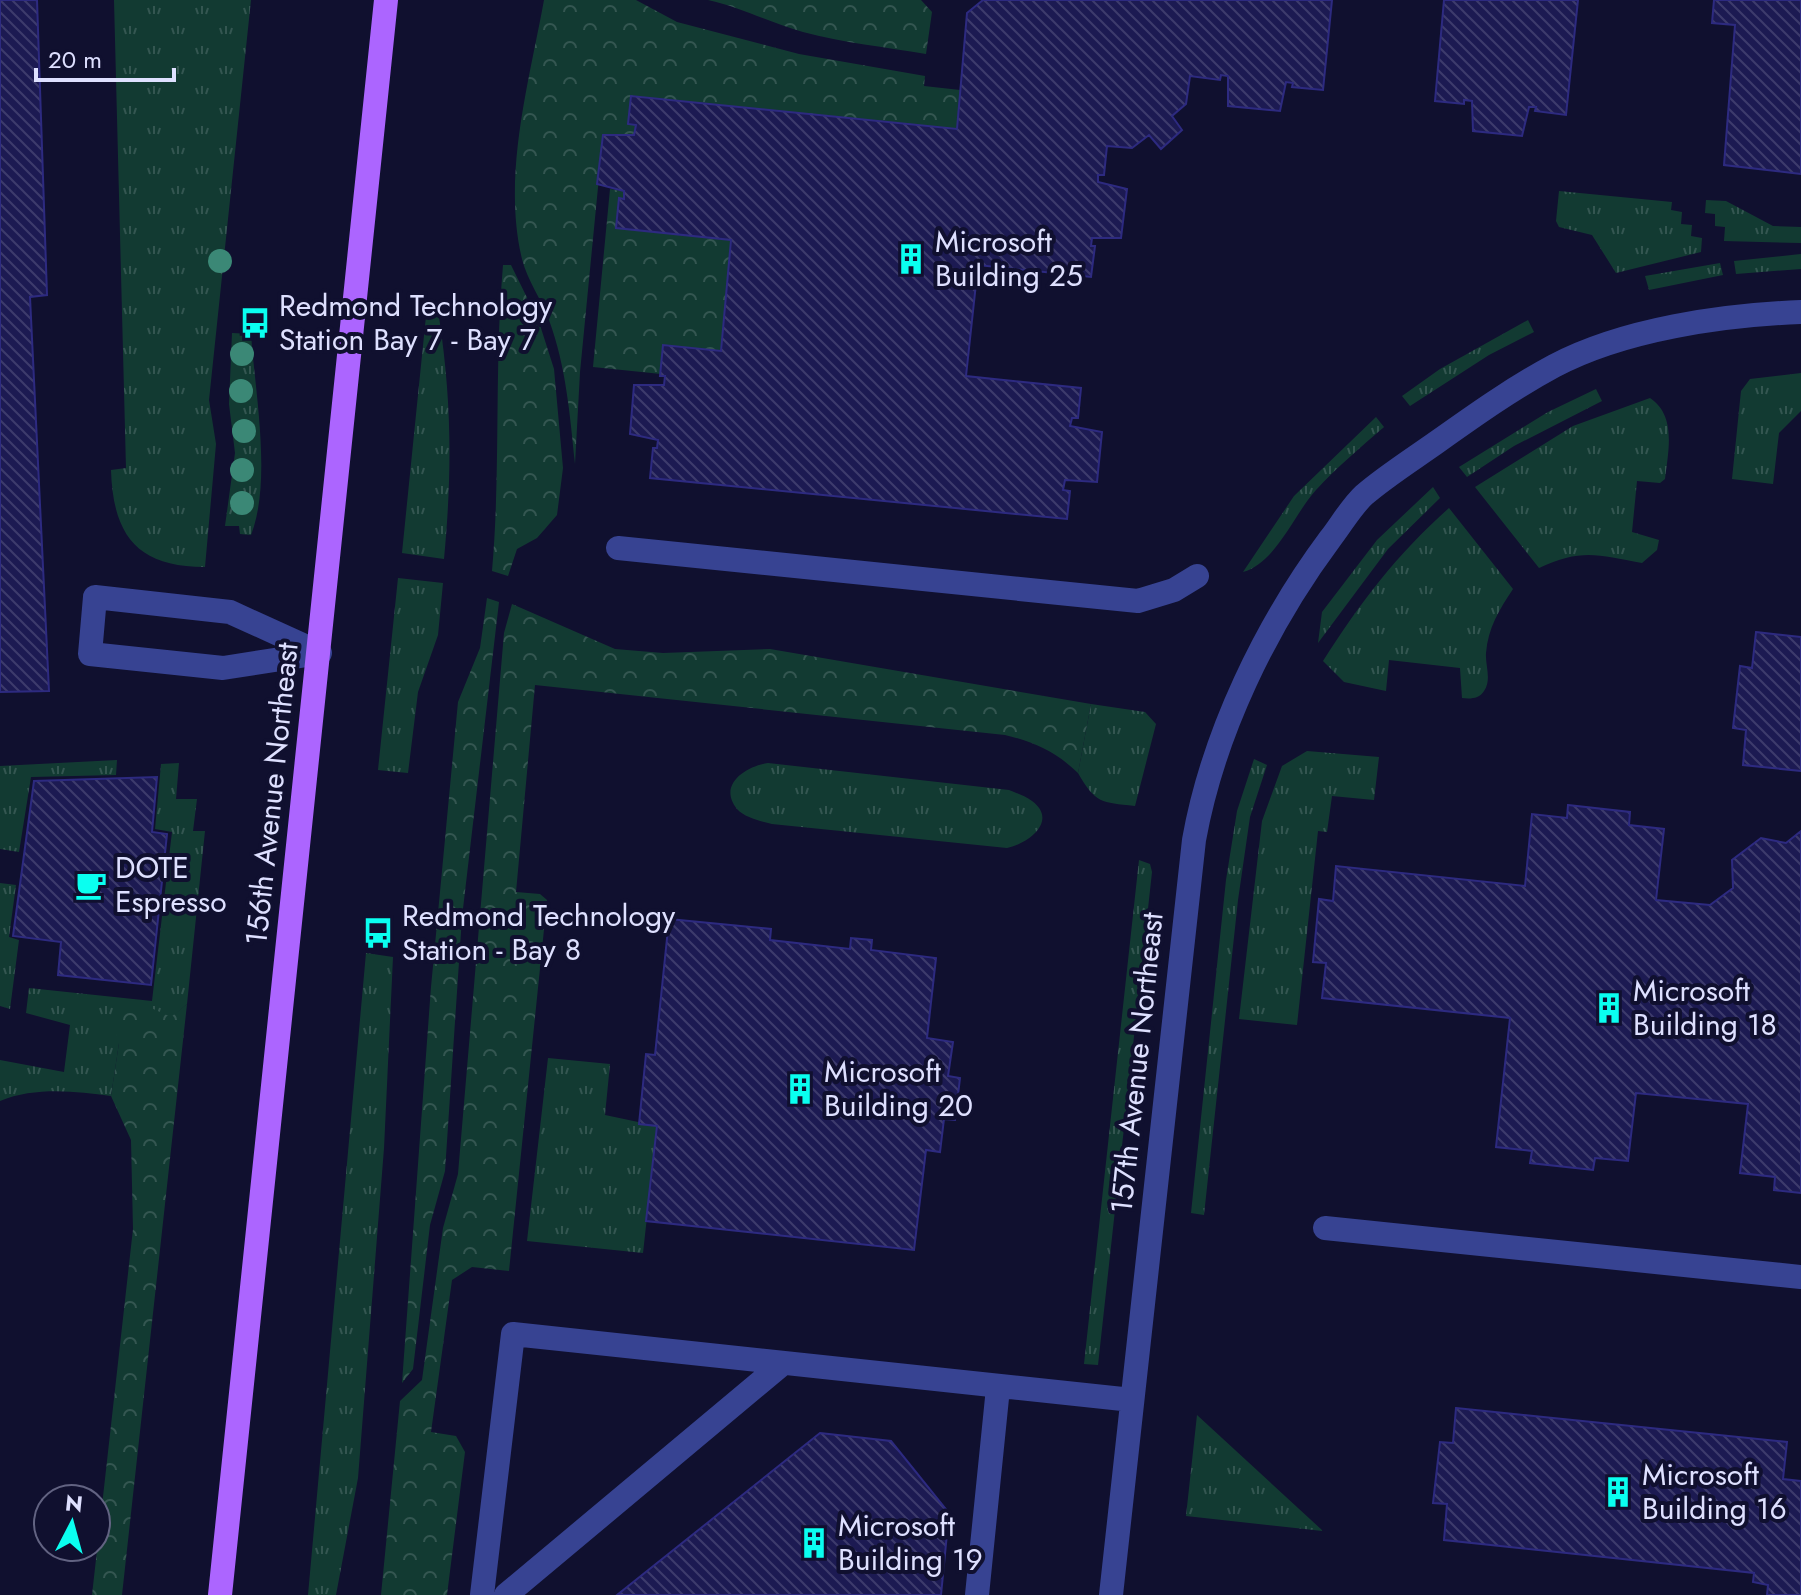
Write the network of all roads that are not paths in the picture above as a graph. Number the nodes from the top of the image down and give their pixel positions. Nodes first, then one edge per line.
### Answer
1 (386, 0) edge
2 (1801, 312) edge
3 (618, 548) dead end
4 (1197, 576) dead end
5 (320, 653) junction
6 (1325, 1228) dead end
7 (1801, 1277) edge
8 (781, 1365) junction
9 (998, 1388) junction
10 (1132, 1400) junction
11 (220, 1595) edge
12 (482, 1595) edge
13 (506, 1595) edge
14 (977, 1595) edge
15 (1111, 1595) edge

1 - 5 main road, 156th Avenue Northeast
2 - 10 street, 157th Avenue Northeast
3 - 4 street
5 - 5 street
5 - 11 main road, 156th Avenue Northeast
6 - 7 street
8 - 9 street
8 - 12 street
8 - 13 street
9 - 10 street
9 - 14 street
10 - 15 street, 157th Avenue Northeast

